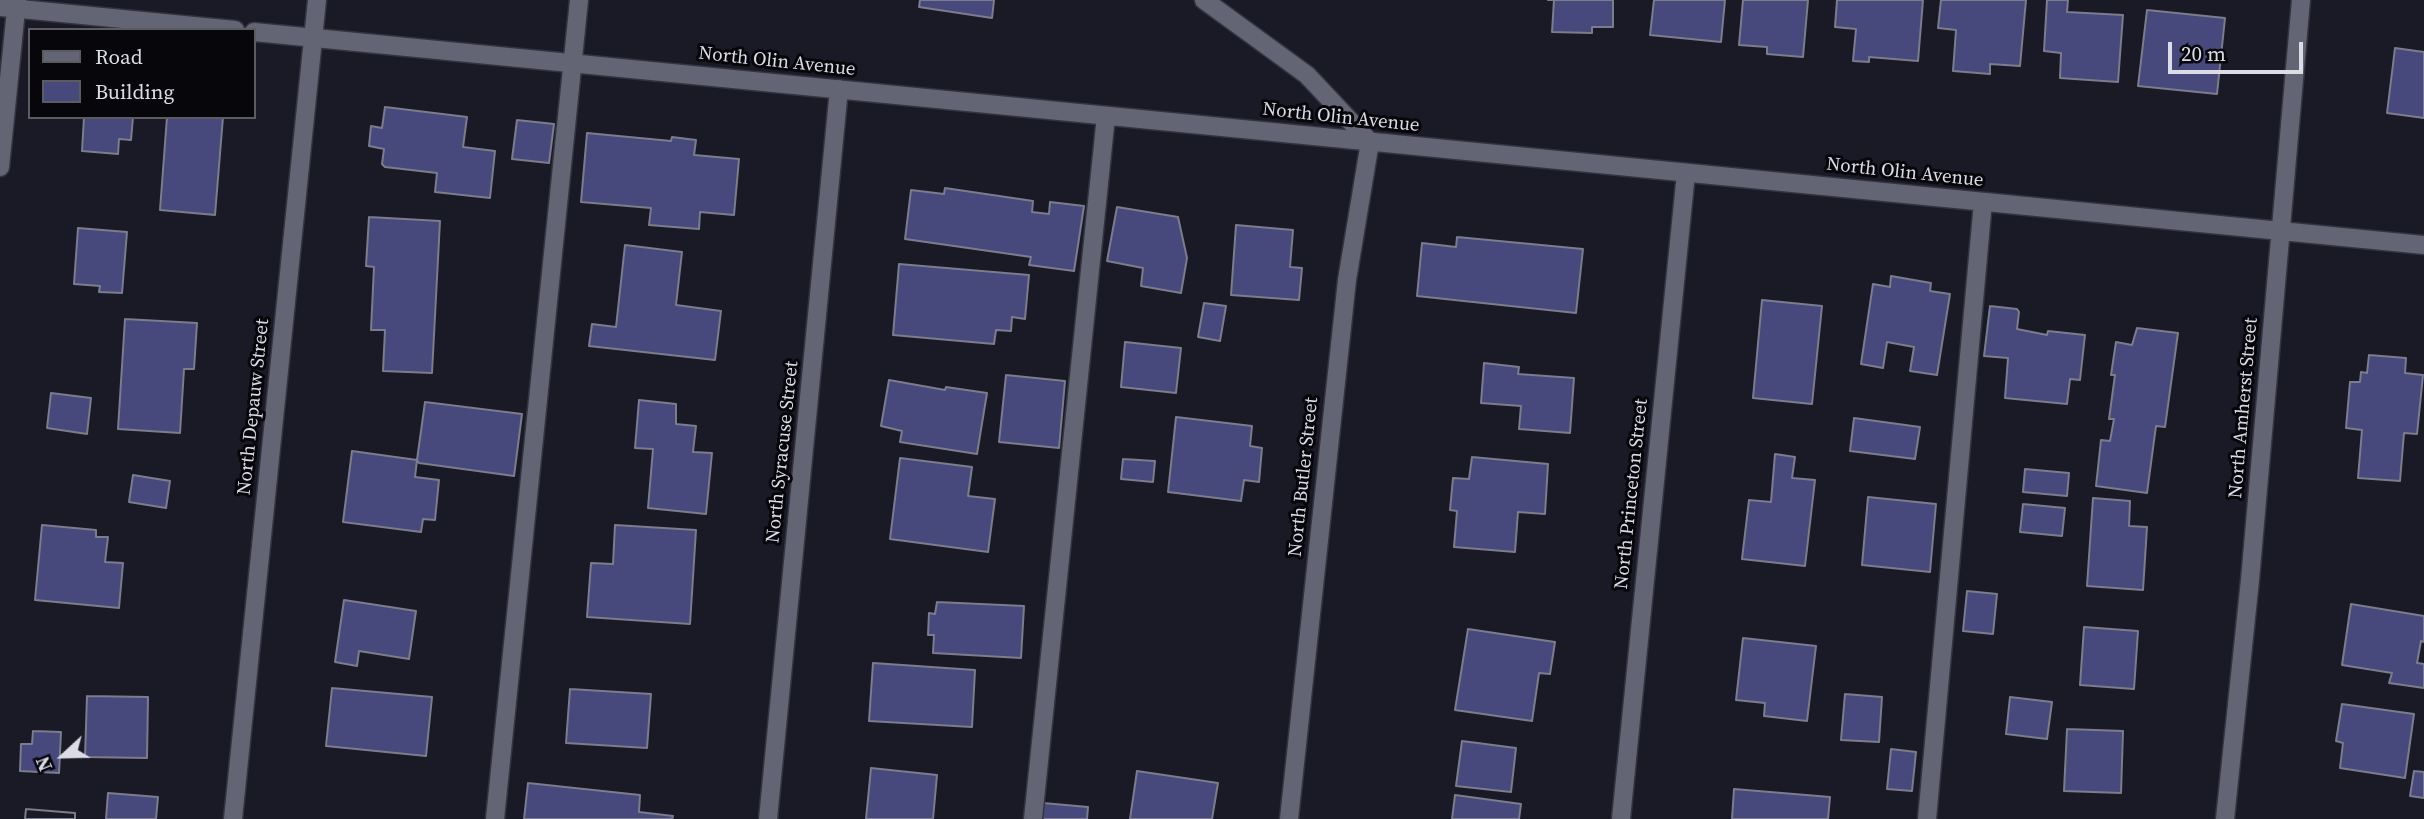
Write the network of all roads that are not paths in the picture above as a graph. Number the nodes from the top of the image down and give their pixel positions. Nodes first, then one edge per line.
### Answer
1 (317, 0) edge
2 (579, 0) edge
3 (1204, 0) edge
4 (2301, 0) edge
5 (11, 5) edge
6 (217, 28) edge
7 (256, 32) edge
8 (313, 37) junction
9 (574, 63) junction
10 (839, 89) junction
11 (1106, 116) junction
12 (1370, 142) junction
13 (0, 167) edge
14 (1686, 173) junction
15 (1983, 202) junction
16 (2280, 231) junction
17 (2424, 245) edge
18 (233, 819) edge
19 (495, 819) edge
20 (768, 819) edge
21 (1032, 819) edge
22 (1289, 819) edge
23 (1621, 819) edge
24 (1927, 819) edge
25 (2225, 819) edge

1 - 8 street, North Depauw Street
2 - 9 street
3 - 12 street
4 - 16 street, North Amherst Street
5 - 6 street
5 - 13 street
7 - 8 street, North Olin Avenue
8 - 9 street, North Olin Avenue
8 - 18 street, North Depauw Street
9 - 10 street, North Olin Avenue
9 - 19 street
10 - 11 street, North Olin Avenue
10 - 20 street, North Syracuse Street
11 - 12 street, North Olin Avenue
11 - 21 street
12 - 14 street, North Olin Avenue
12 - 22 street, North Butler Street
14 - 15 street, North Olin Avenue
14 - 23 street, North Princeton Street
15 - 16 street, North Olin Avenue
15 - 24 street
16 - 17 street, North Olin Avenue
16 - 25 street, North Amherst Street

